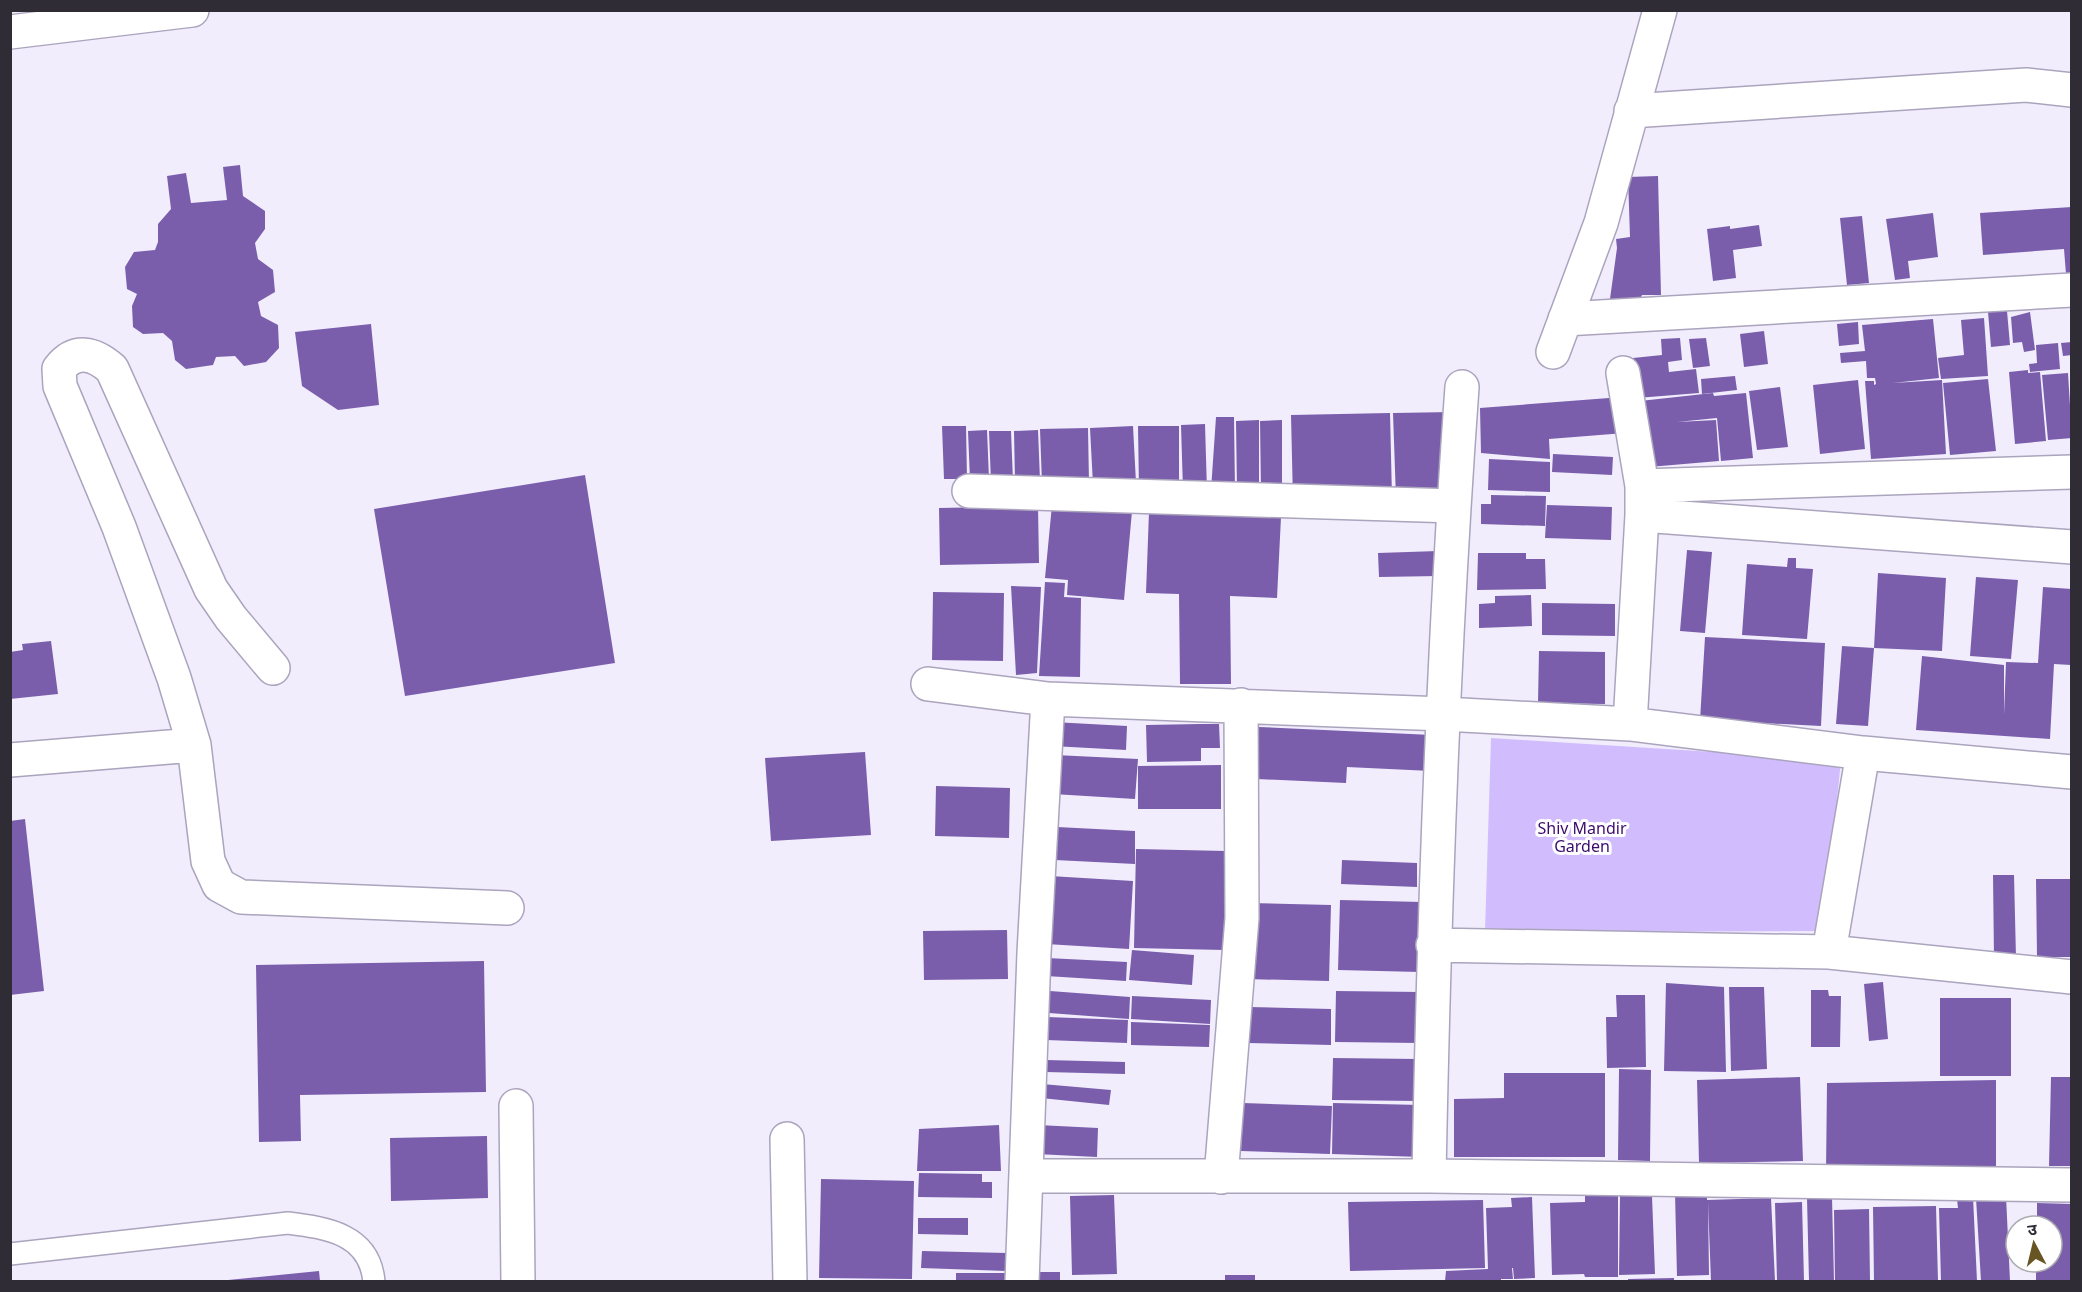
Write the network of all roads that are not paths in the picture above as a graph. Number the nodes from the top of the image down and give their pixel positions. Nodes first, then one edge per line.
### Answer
1 (1660, 10) edge
2 (178, 11) edge
3 (10, 32) edge
4 (2072, 90) edge
5 (1631, 111) junction
6 (2072, 290) edge
7 (1566, 319) junction
8 (1553, 352) dead end
9 (1623, 373) dead end
10 (1462, 387) dead end
11 (2072, 472) edge
12 (969, 491) dead end
13 (1642, 501) junction
14 (1454, 507) junction
15 (2072, 548) edge
16 (273, 668) dead end
17 (928, 684) dead end
18 (1048, 699) junction
19 (1241, 705) junction
20 (1444, 714) junction
21 (1630, 724) junction
22 (194, 745) junction
23 (1863, 753) junction
24 (10, 760) edge
25 (2072, 772) edge
26 (507, 908) dead end
27 (1433, 945) junction
28 (1829, 952) junction
29 (2072, 977) edge
30 (516, 1106) dead end
31 (787, 1139) dead end
32 (1026, 1176) junction
33 (1429, 1176) junction
34 (1221, 1177) junction
35 (2072, 1185) edge
36 (10, 1254) edge
37 (374, 1281) edge
38 (518, 1281) edge
39 (790, 1281) edge
40 (1022, 1281) edge

1 - 5 street
2 - 3 street
4 - 5 street
5 - 7 street
6 - 7 street
7 - 8 street
9 - 13 street
10 - 14 street
11 - 13 street
12 - 14 street
13 - 15 street
13 - 21 street
14 - 20 street
16 - 22 street
17 - 18 street
18 - 19 street
18 - 32 street
19 - 20 street
19 - 34 street
20 - 21 street
20 - 27 street
21 - 23 street
22 - 24 street
22 - 26 street
23 - 25 street
23 - 28 street
27 - 28 street
27 - 33 street
28 - 29 street
30 - 38 street
31 - 39 street
32 - 34 street
32 - 40 street
33 - 34 street
33 - 35 street
36 - 37 lane

